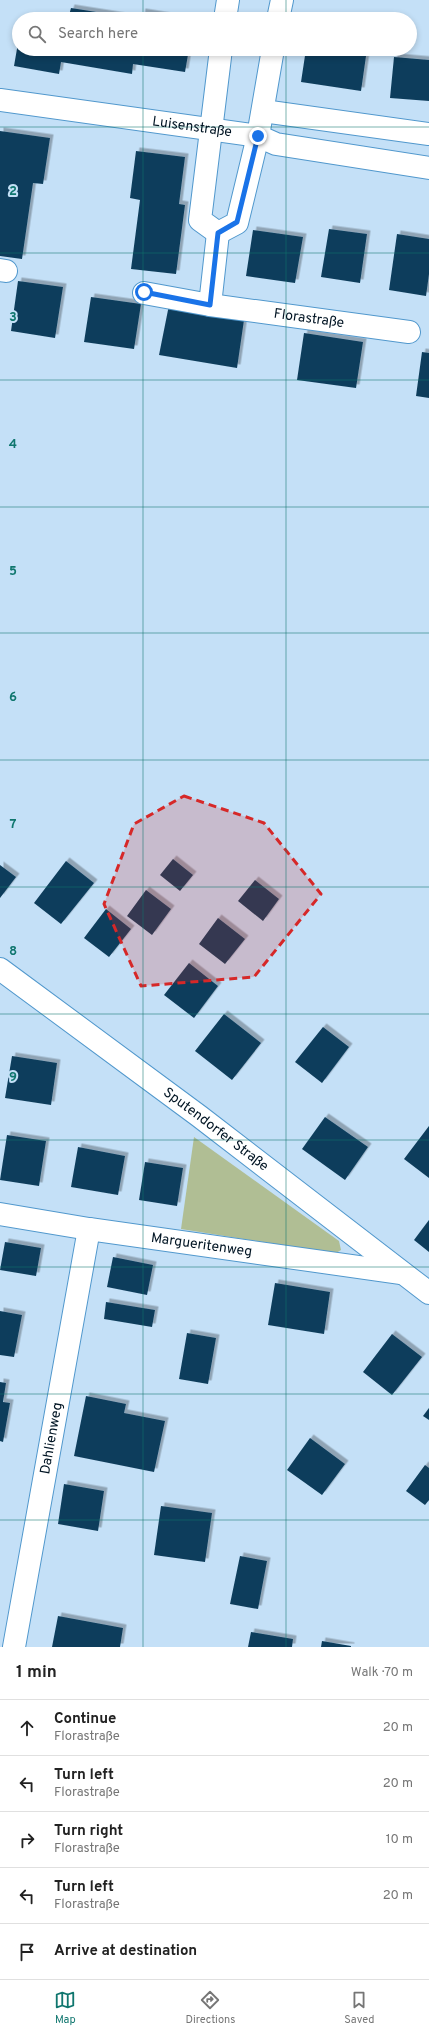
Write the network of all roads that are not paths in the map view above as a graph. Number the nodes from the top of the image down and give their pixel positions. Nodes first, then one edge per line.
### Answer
1 (228, 0) edge
2 (282, 0) edge
3 (226, 12) edge
4 (279, 12) edge
5 (220, 56) edge
6 (272, 56) edge
7 (0, 100) edge
8 (263, 111) junction
9 (210, 130) junction
10 (429, 134) edge
11 (258, 136) junction
12 (429, 168) edge
13 (218, 233) junction
14 (144, 292) dead end
15 (210, 305) junction
16 (409, 332) dead end
17 (0, 969) edge
18 (0, 1214) edge
19 (89, 1229) junction
20 (403, 1273) junction
21 (429, 1292) edge
22 (14, 1647) edge

1 - 3 street
2 - 4 street
5 - 9 street
6 - 8 street
7 - 9 street, Luisenstraße
8 - 10 street
8 - 11 street
9 - 11 street, Luisenstraße
9 - 13 street
11 - 12 street, Luisenstraße
11 - 13 street
13 - 15 street
14 - 15 street, Florastraße
15 - 16 street, Florastraße
17 - 20 street, Sputendorfer Straße
18 - 19 street, Margueritenweg
19 - 20 street, Margueritenweg
19 - 22 street, Dahlienweg
20 - 21 street, Sputendorfer Straße

